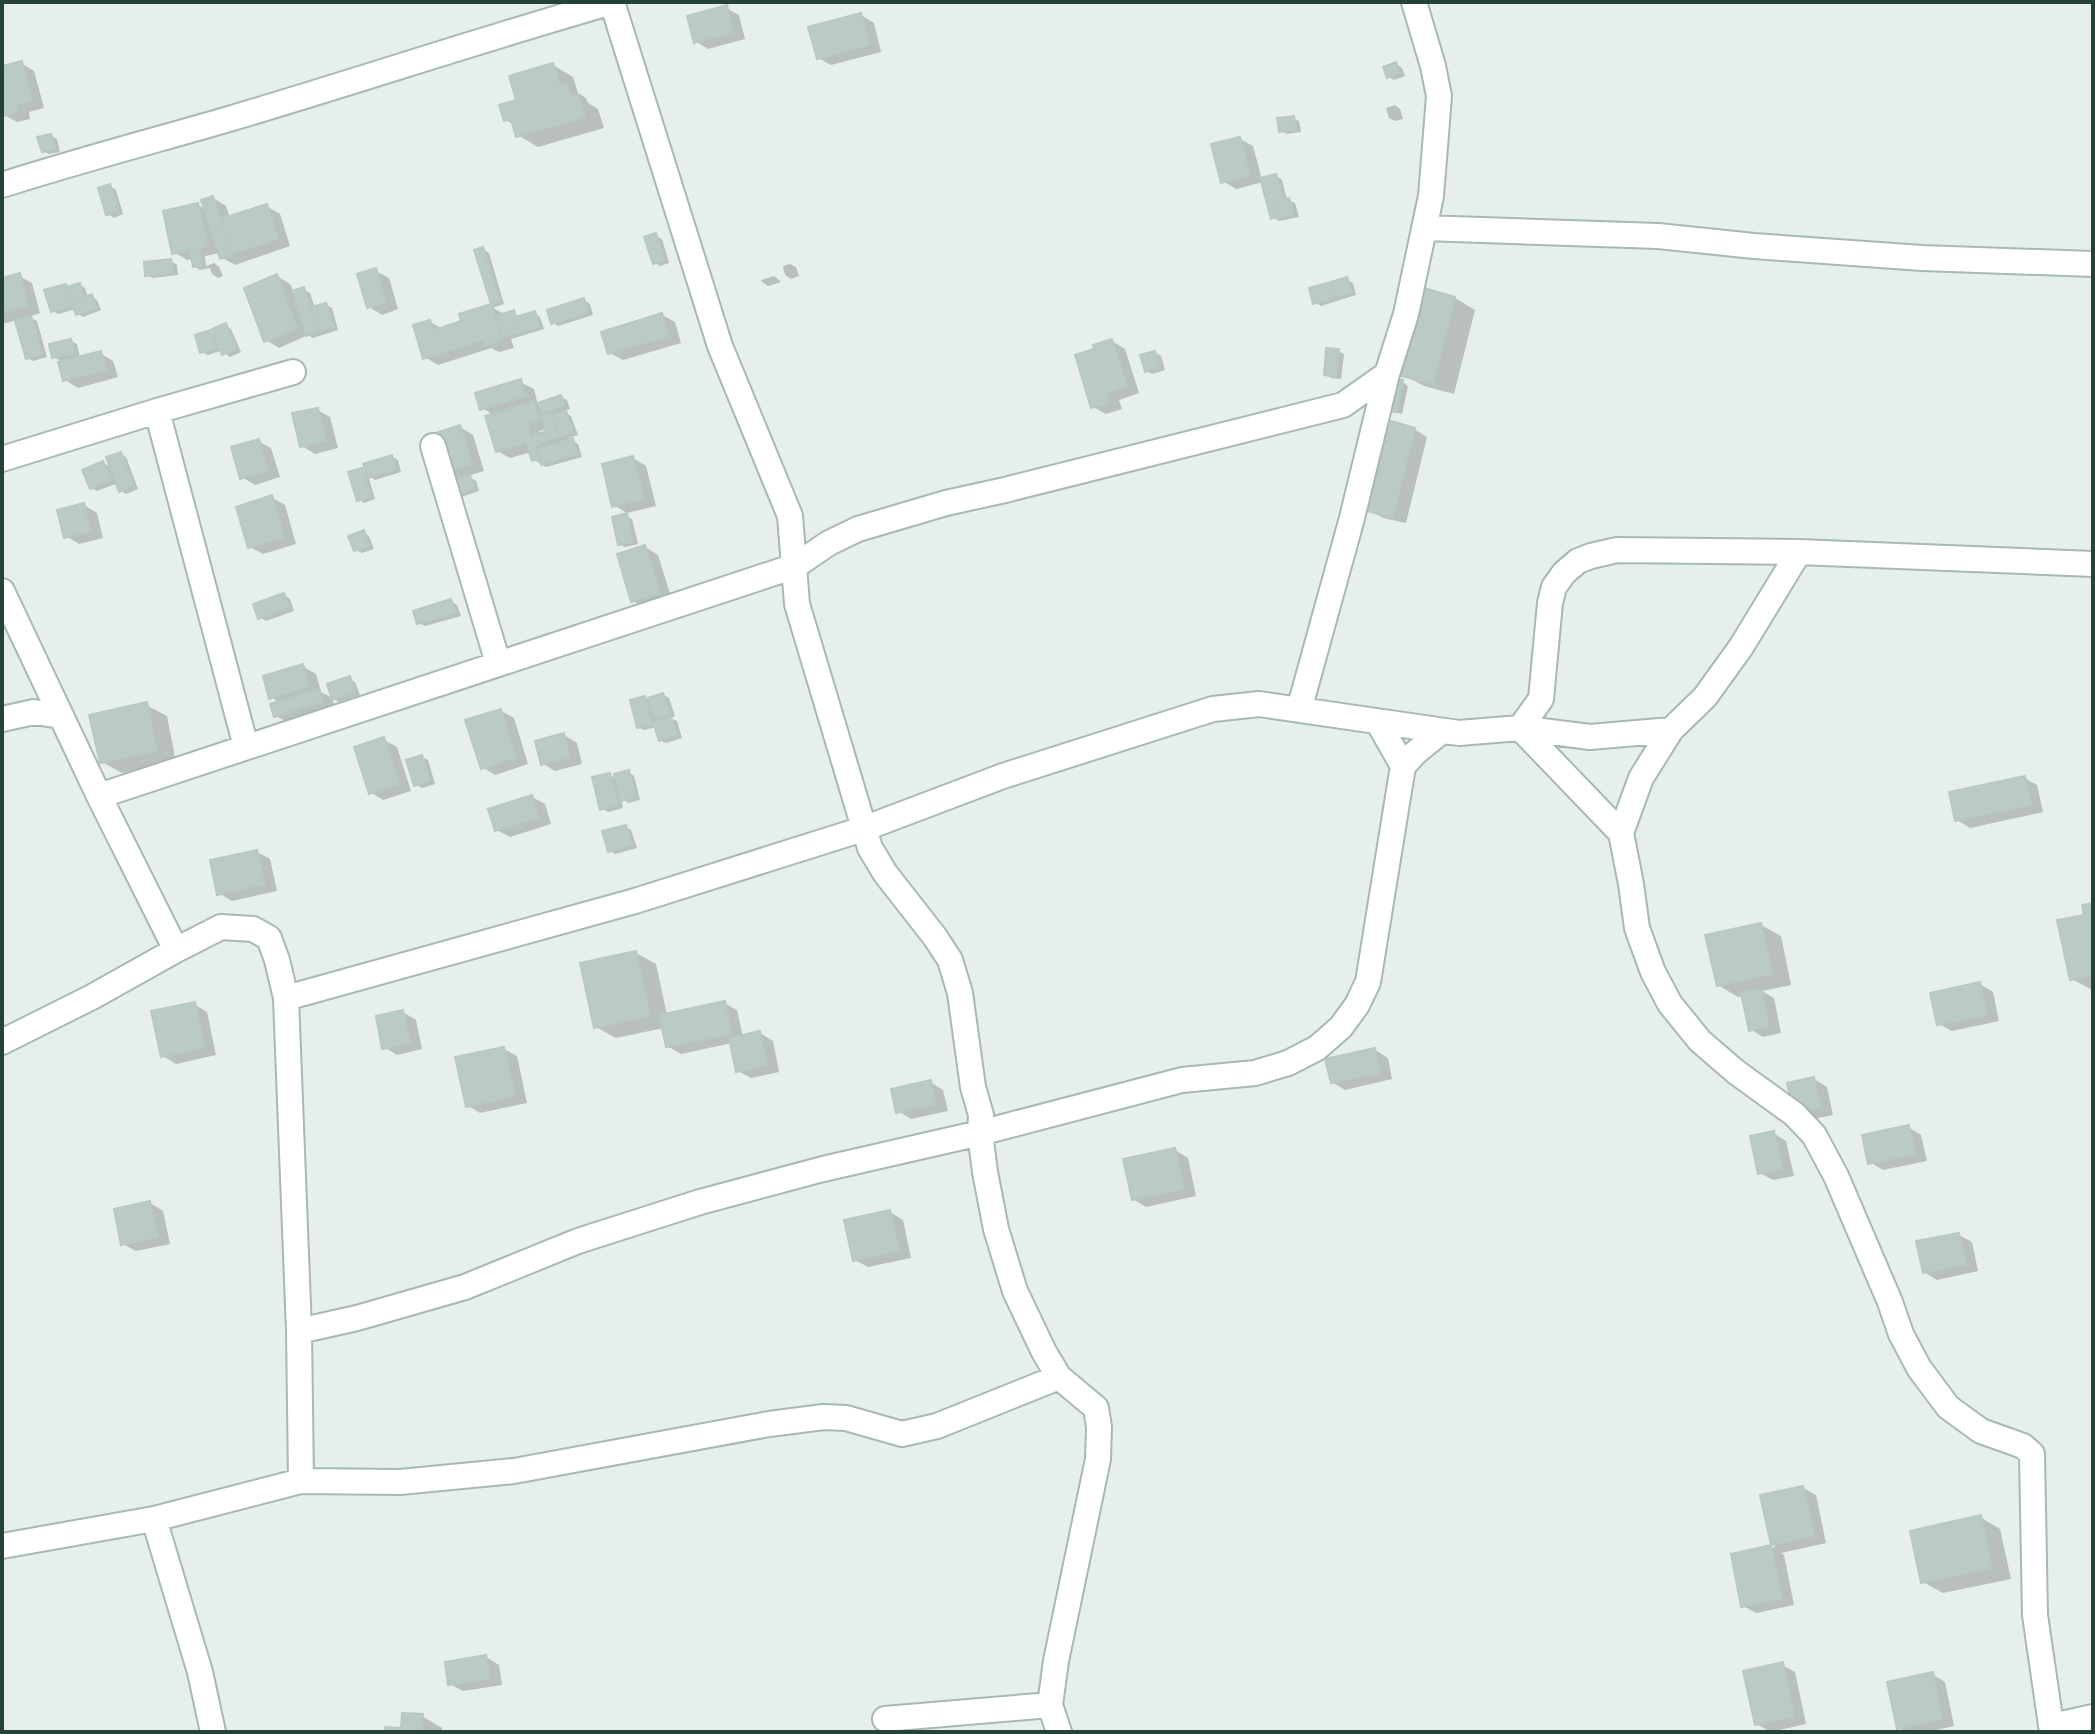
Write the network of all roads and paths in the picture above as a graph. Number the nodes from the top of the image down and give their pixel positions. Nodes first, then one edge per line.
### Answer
1 (612, 2) edge
2 (1414, 2) edge
3 (2, 185) edge
4 (1424, 228) junction
5 (2093, 264) edge
6 (293, 372) dead end
7 (1387, 374) junction
8 (157, 411) junction
9 (433, 446) dead end
10 (2, 459) edge
11 (1799, 552) junction
12 (2093, 564) edge
13 (795, 566) junction
14 (2, 591) edge
15 (498, 663) junction
16 (1299, 710) junction
17 (61, 716) junction
18 (2, 719) edge
19 (1378, 722) junction
20 (1520, 728) junction
21 (1671, 730) junction
22 (1442, 731) junction
23 (246, 747) junction
24 (1403, 766) junction
25 (99, 796) junction
26 (863, 829) junction
27 (1621, 833) junction
28 (176, 950) junction
29 (286, 998) junction
30 (2, 1042) edge
31 (980, 1133) junction
32 (299, 1331) junction
33 (1059, 1377) junction
34 (301, 1481) junction
35 (154, 1519) junction
36 (2, 1546) edge
37 (1050, 1705) junction
38 (2093, 1717) edge
39 (885, 1719) dead end
40 (2052, 1729) edge
41 (213, 1732) edge
42 (1059, 1732) edge

1 - 3 street
1 - 13 street
2 - 4 street
4 - 5 street
4 - 7 street
6 - 8 street
7 - 13 street
7 - 16 street
8 - 10 street
8 - 23 street
9 - 15 street
11 - 12 street
11 - 20 street
11 - 21 street
13 - 15 street
13 - 26 street
14 - 17 street
15 - 23 street
16 - 19 street
16 - 26 street
17 - 18 street
17 - 25 street
19 - 22 street
19 - 24 street
20 - 21 street
20 - 22 street
20 - 27 street
21 - 27 street
22 - 24 street
23 - 25 street
24 - 31 street
25 - 28 street
26 - 29 street
26 - 31 street
27 - 40 street
28 - 29 street
28 - 30 street
29 - 32 street
31 - 32 street
31 - 33 street
32 - 34 street
33 - 34 street
33 - 37 street
34 - 35 street
35 - 36 street
35 - 41 street
37 - 39 street
37 - 42 street
38 - 40 street

